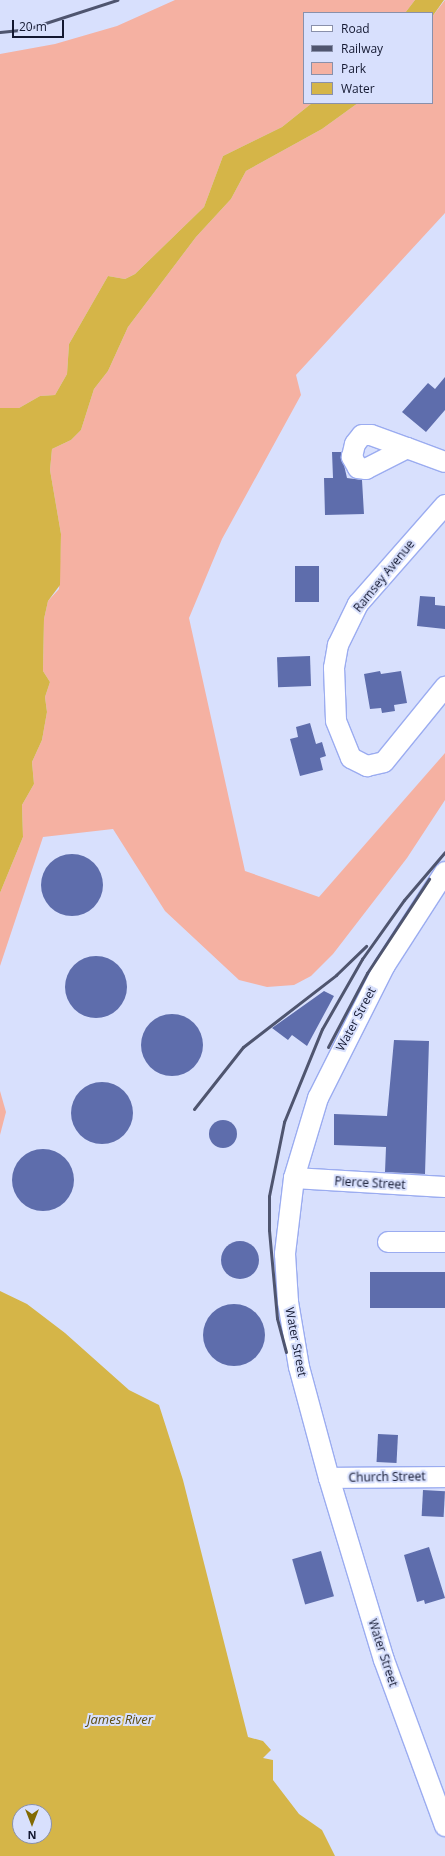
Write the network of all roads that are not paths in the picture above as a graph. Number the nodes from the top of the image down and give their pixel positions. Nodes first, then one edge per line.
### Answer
1 (407, 448) dead end
2 (445, 462) edge
3 (445, 505) edge
4 (445, 687) edge
5 (445, 872) edge
6 (294, 1178) junction
7 (445, 1187) edge
8 (388, 1242) dead end
9 (445, 1242) edge
10 (445, 1477) edge
11 (329, 1478) junction
12 (445, 1826) edge

1 - 2 street
3 - 4 street, Ramsey Avenue
5 - 6 street, Water Street
6 - 7 street, Pierce Street
6 - 11 street, Water Street
8 - 9 street
10 - 11 street, Church Street
11 - 12 street, Water Street

